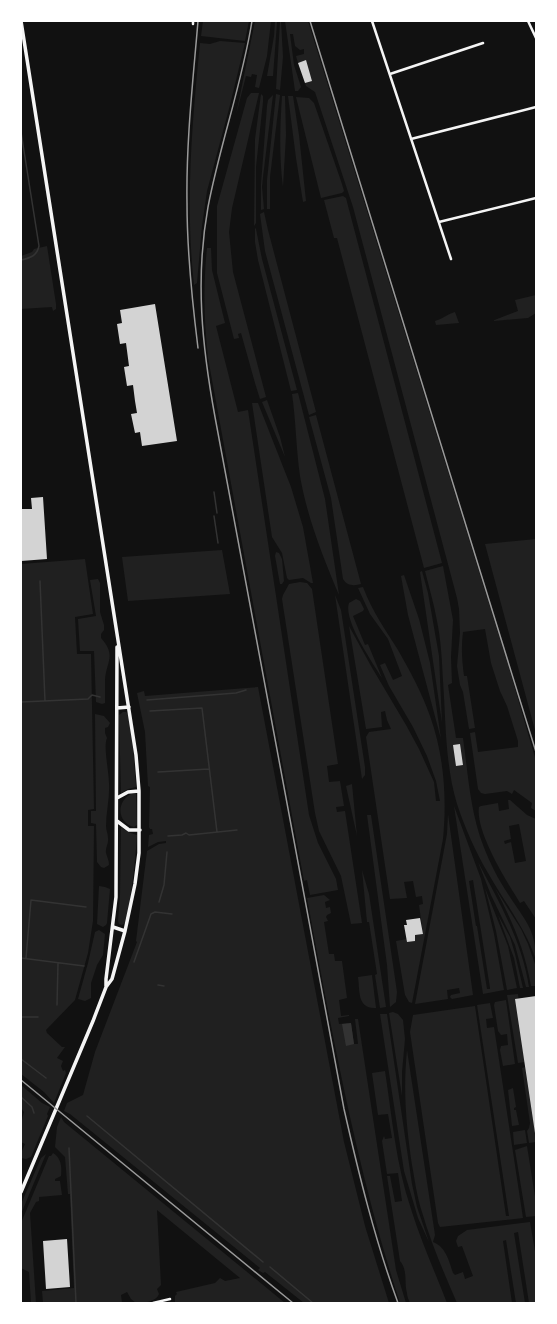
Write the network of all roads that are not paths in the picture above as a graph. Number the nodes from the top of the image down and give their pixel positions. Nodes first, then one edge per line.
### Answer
1 (21, 21) edge
2 (372, 21) edge
3 (528, 21) edge
4 (22, 34) edge
5 (536, 38) edge
6 (483, 43) dead end
7 (390, 74) junction
8 (536, 107) edge
9 (411, 139) junction
10 (536, 198) edge
11 (439, 222) junction
12 (452, 259) dead end
13 (118, 636) junction
14 (129, 707) junction
15 (118, 708) junction
16 (139, 791) junction
17 (117, 798) junction
18 (117, 821) junction
19 (140, 830) junction
20 (113, 927) junction
21 (125, 931) junction
22 (106, 987) junction
23 (21, 1192) edge
24 (170, 1299) dead end
25 (153, 1303) edge

1 - 4 main road
2 - 7 street
3 - 5 street
4 - 13 main road
6 - 7 street
7 - 9 street
8 - 9 street
9 - 11 street
10 - 11 street
11 - 12 street
13 - 14 main road
13 - 15 main road
14 - 15 main road
14 - 16 main road
15 - 17 main road
16 - 17 main road
16 - 19 main road
17 - 18 main road
18 - 19 main road
18 - 20 main road
19 - 21 main road
20 - 21 main road
20 - 22 main road
21 - 22 main road
22 - 23 main road
24 - 25 street

